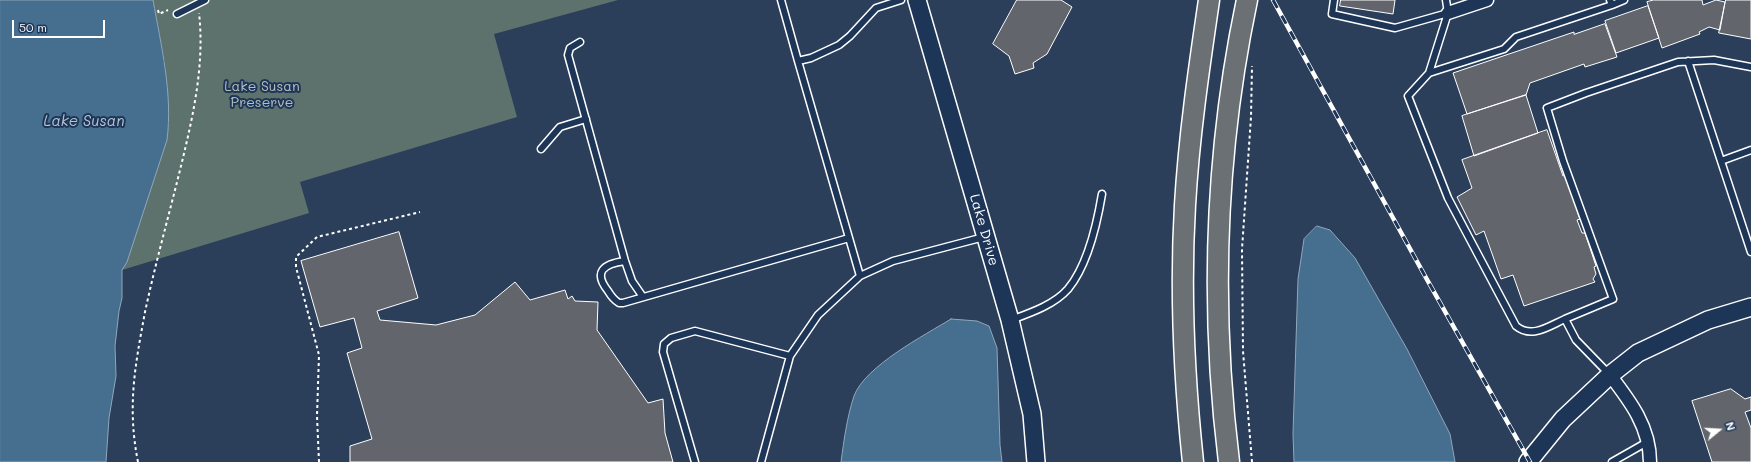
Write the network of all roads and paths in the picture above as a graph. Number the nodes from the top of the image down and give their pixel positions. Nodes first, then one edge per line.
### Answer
1 (206, 0) edge
2 (781, 0) edge
3 (901, 0) edge
4 (917, 0) edge
5 (1209, 0) edge
6 (1247, 0) edge
7 (1334, 0) edge
8 (1446, 0) edge
9 (1487, 0) edge
10 (1624, 0) edge
11 (1611, 2) edge
12 (198, 4) junction
13 (171, 9) dead end
14 (158, 10) dead end
15 (1448, 13) junction
16 (177, 14) dead end
17 (580, 42) dead end
18 (798, 60) junction
19 (1253, 60) dead end
20 (1688, 61) junction
21 (1751, 67) edge
22 (1429, 73) junction
23 (586, 119) junction
24 (541, 149) dead end
25 (1751, 150) edge
26 (1721, 161) junction
27 (1102, 194) dead end
28 (420, 212) dead end
29 (986, 236) junction
30 (849, 238) junction
31 (1751, 252) edge
32 (624, 261) junction
33 (860, 276) junction
34 (642, 297) junction
35 (1751, 307) edge
36 (1565, 319) junction
37 (1010, 320) junction
38 (790, 356) junction
39 (1610, 375) junction
40 (1649, 440) junction
41 (138, 462) edge
42 (319, 462) edge
43 (695, 462) edge
44 (761, 462) edge
45 (1036, 462) edge
46 (1193, 462) edge
47 (1229, 462) edge
48 (1252, 462) edge
49 (1528, 462) edge
50 (1612, 462) edge
51 (1650, 462) edge

1 - 12 lane
2 - 18 lane
3 - 18 lane
4 - 29 street, Lake Drive
5 - 46 main road
6 - 47 main road
7 - 15 lane
8 - 15 lane
9 - 15 street
10 - 11 lane
11 - 22 lane
12 - 16 lane
12 - 41 path
13 - 14 path
15 - 22 lane
17 - 23 lane
18 - 30 lane
19 - 48 path
20 - 21 lane
20 - 26 lane
20 - 36 lane
22 - 36 lane
23 - 24 lane
23 - 32 lane
25 - 26 lane
26 - 31 lane
27 - 37 lane
28 - 42 path
29 - 33 lane
29 - 37 street, Lake Drive
30 - 33 lane
30 - 34 lane
32 - 34 lane
32 - 34 lane
33 - 38 lane
35 - 39 street
36 - 39 lane
37 - 45 street, Lake Drive
38 - 43 lane
38 - 44 lane
39 - 40 street
39 - 49 street
40 - 50 lane
40 - 51 street

